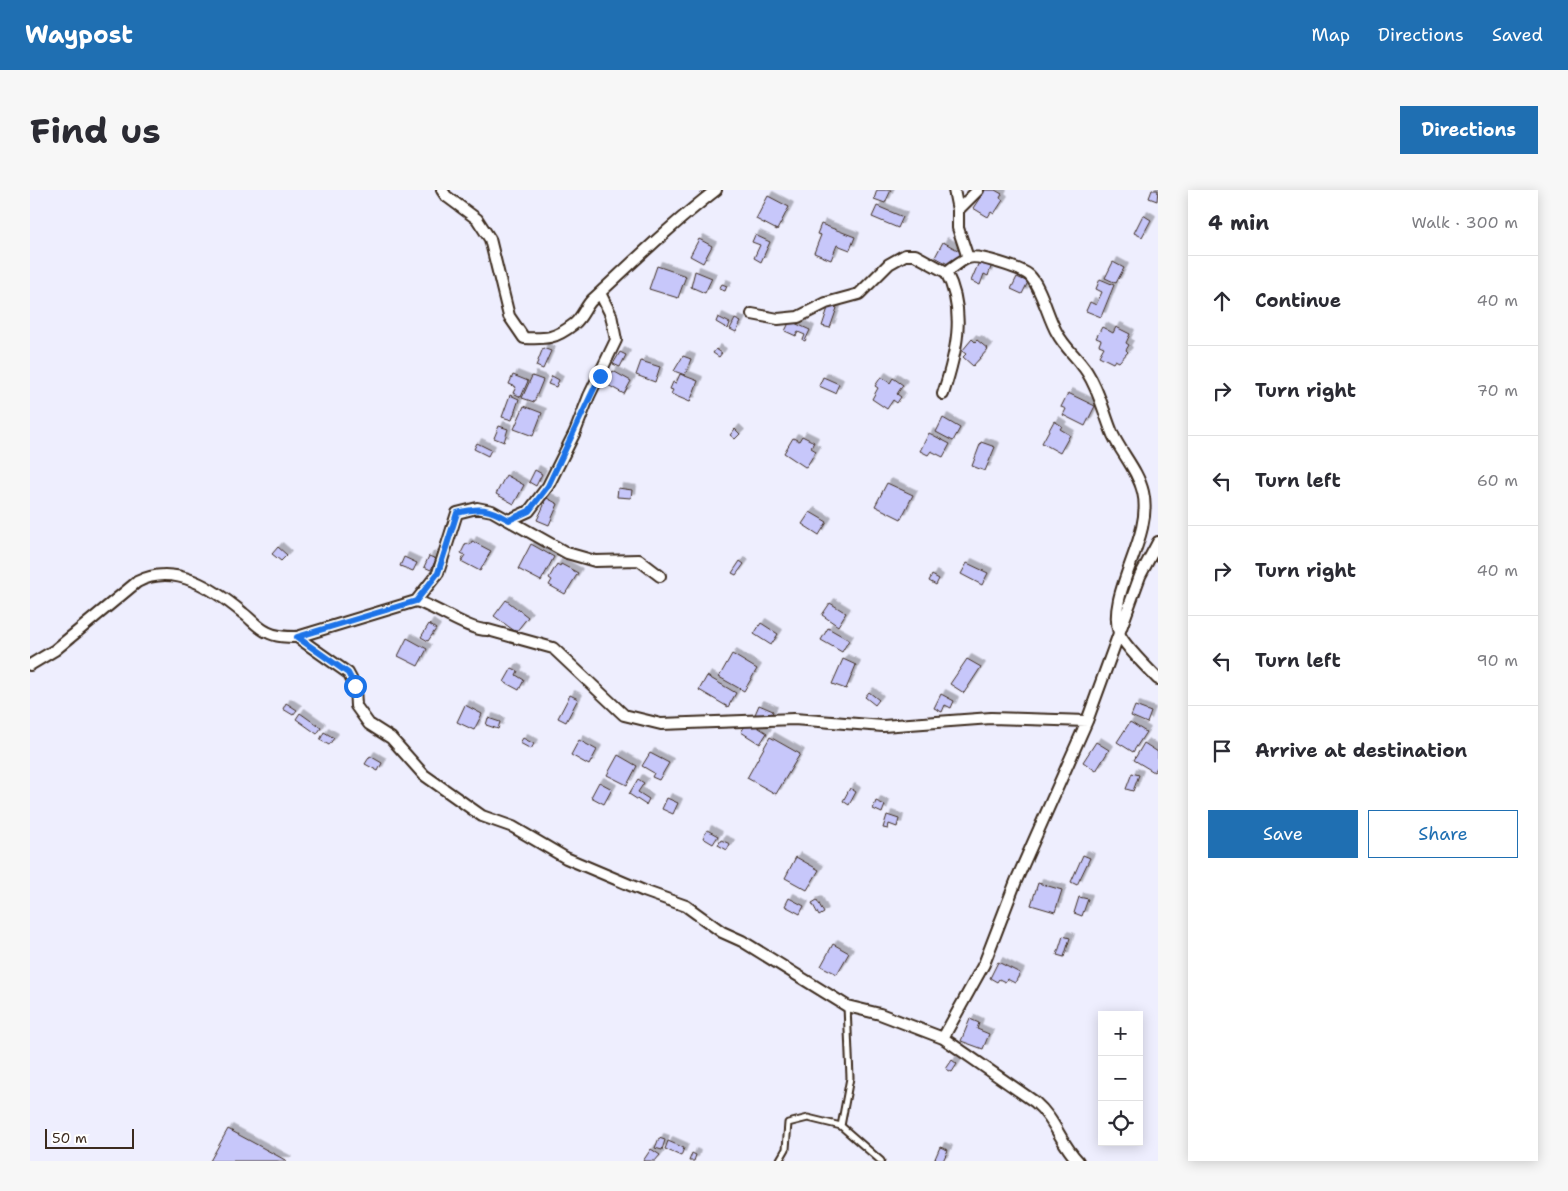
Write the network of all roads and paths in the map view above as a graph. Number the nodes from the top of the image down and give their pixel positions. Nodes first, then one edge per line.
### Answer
1 (442, 190) edge
2 (716, 190) edge
3 (954, 190) edge
4 (978, 190) edge
5 (958, 210) junction
6 (968, 258) junction
7 (946, 272) junction
8 (600, 293) junction
9 (752, 314) dead end
10 (943, 394) dead end
11 (509, 520) junction
12 (1158, 542) edge
13 (660, 576) dead end
14 (416, 601) junction
15 (1119, 633) junction
16 (297, 637) junction
17 (30, 665) edge
18 (1158, 679) edge
19 (1087, 720) junction
20 (847, 1006) junction
21 (943, 1038) junction
22 (841, 1126) junction
23 (779, 1161) edge
24 (881, 1161) edge
25 (1078, 1161) edge

1 - 8 street
2 - 8 street
3 - 5 street
4 - 5 street
5 - 6 street
6 - 7 street
6 - 15 street
7 - 9 street
7 - 10 street
8 - 11 street
11 - 13 street
11 - 14 street
12 - 15 street
14 - 16 street
14 - 19 street
15 - 18 street
15 - 19 street
16 - 17 street
16 - 20 street
19 - 21 street
20 - 21 street
20 - 22 lane
21 - 25 street
22 - 23 lane
22 - 24 lane

